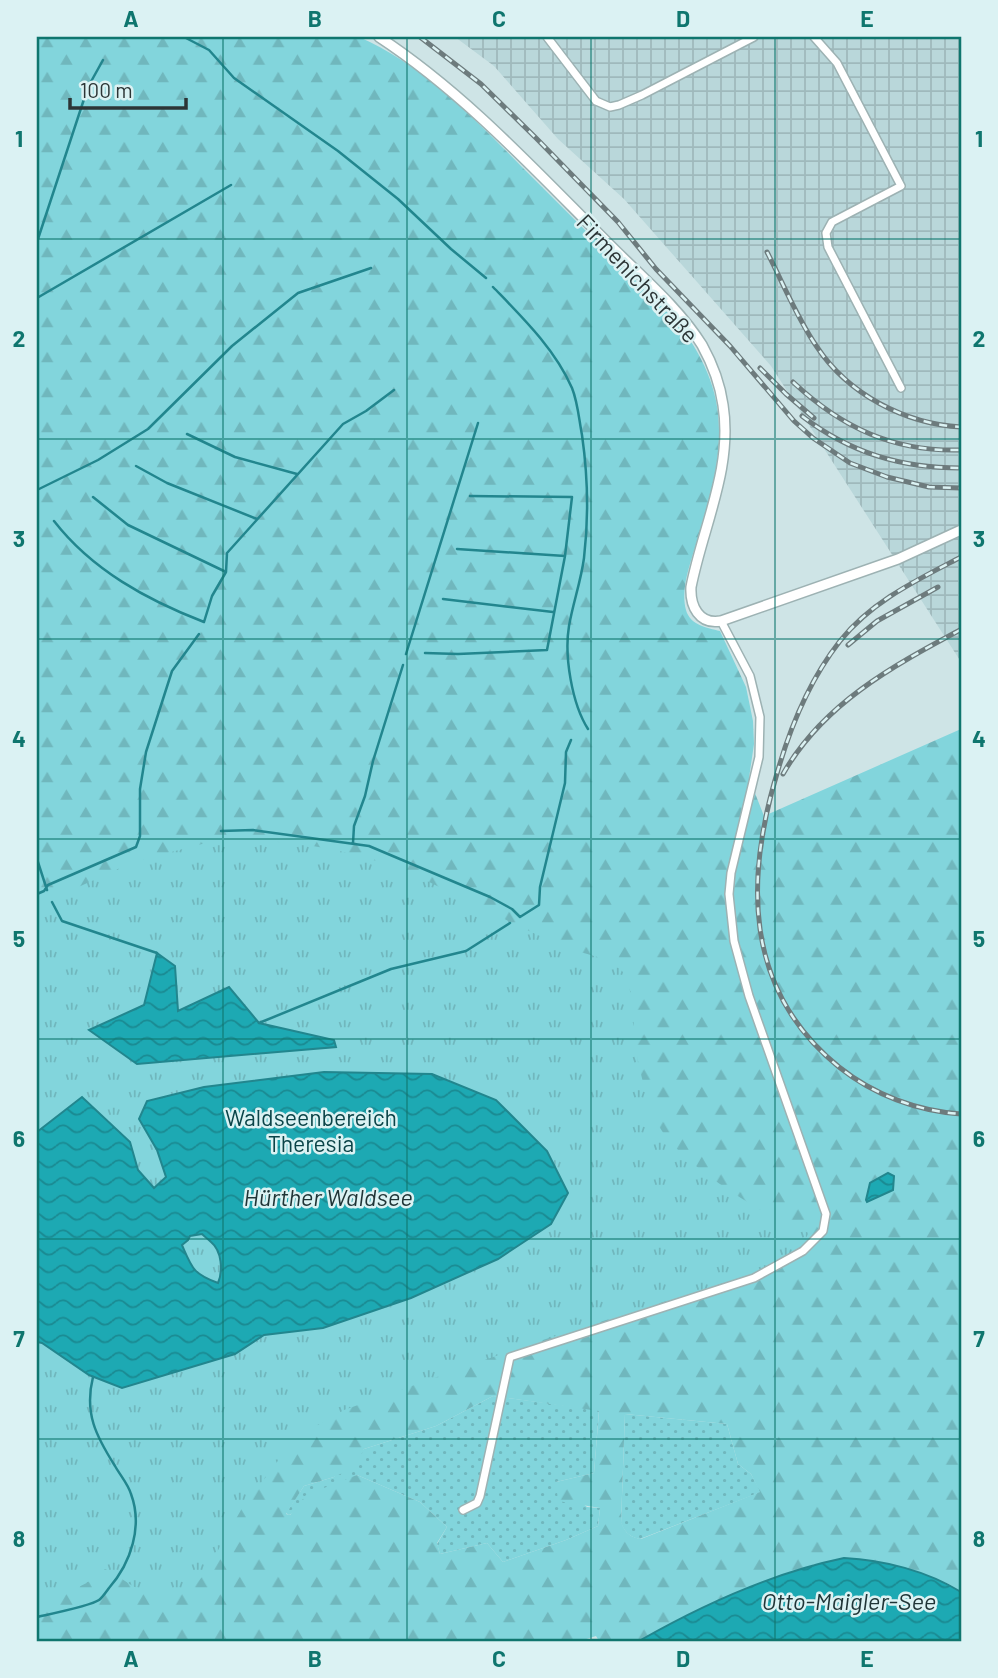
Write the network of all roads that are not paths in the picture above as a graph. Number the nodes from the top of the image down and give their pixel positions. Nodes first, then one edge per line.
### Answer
1 (379, 37) edge
2 (547, 37) edge
3 (754, 37) edge
4 (814, 37) edge
5 (901, 388) dead end
6 (961, 530) edge
7 (721, 621) junction
8 (463, 1510) dead end

1 - 7 street, Firmenichstraße
2 - 3 street
4 - 5 street
6 - 7 street
7 - 8 street

